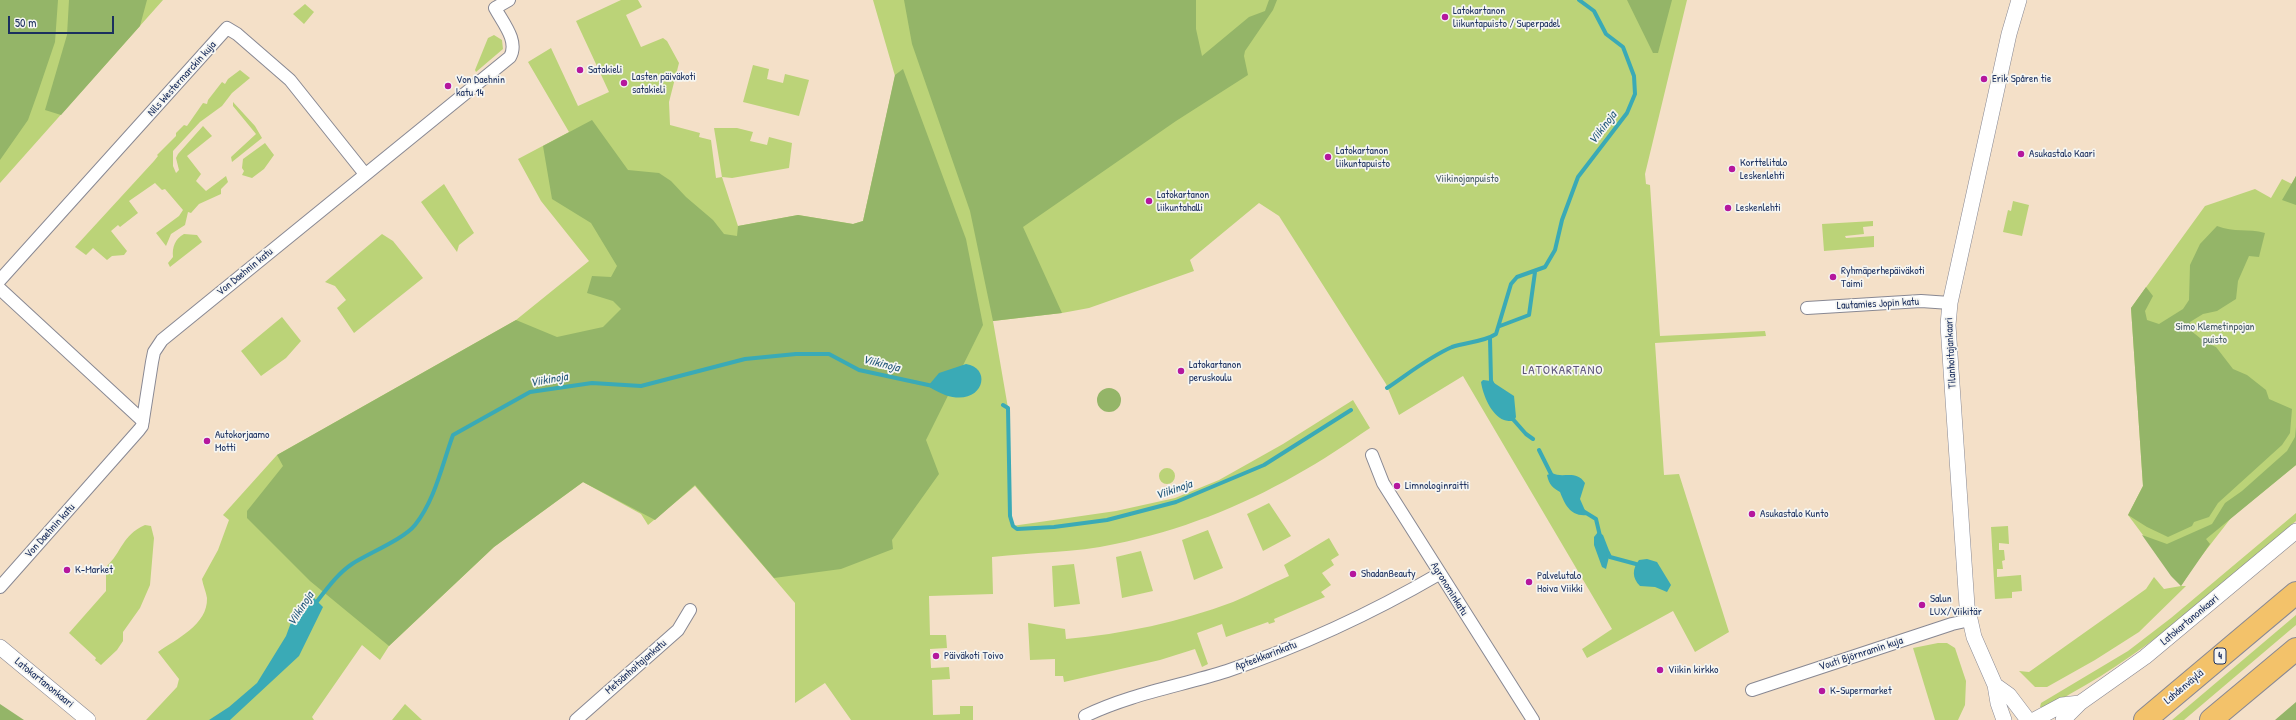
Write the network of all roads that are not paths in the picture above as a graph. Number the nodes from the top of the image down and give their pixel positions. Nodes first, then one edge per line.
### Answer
1 (509, 0) edge
2 (2019, 0) edge
3 (365, 174) junction
4 (0, 280) edge
5 (0, 290) edge
6 (1950, 303) junction
7 (1806, 308) dead end
8 (143, 421) junction
9 (1372, 455) dead end
10 (2296, 531) edge
11 (1439, 574) junction
12 (0, 587) edge
13 (2296, 593) edge
14 (690, 610) dead end
15 (1970, 620) junction
16 (0, 647) edge
17 (2296, 648) edge
18 (1995, 685) junction
19 (1752, 690) dead end
20 (2080, 703) junction
21 (1085, 716) dead end
22 (88, 720) edge
23 (576, 720) edge
24 (1532, 720) edge
25 (2004, 720) edge
26 (2028, 720) edge
27 (2034, 720) edge
28 (2063, 720) edge
29 (2145, 720) edge
30 (2211, 720) edge

1 - 3 street, Von Daehnin katu
2 - 6 street, Tilanhoitajankaari
3 - 4 street, Nils Westermarckin kuja
3 - 8 street, Von Daehnin katu
5 - 8 street
6 - 7 street, Lautamies Jopin katu
6 - 15 street, Tilanhoitajankaari
8 - 12 street, Von Daehnin katu
9 - 11 street, Agronominkatu
10 - 20 street, Latokartanonkaari
11 - 21 street, Apteekkarinkatu
11 - 24 street, Agronominkatu
13 - 29 highway, Lahdenväylä / 4
14 - 23 street, Metsänhoitajankatu
15 - 18 street, Tilanhoitajankaari
15 - 19 street, Vouti Björnramin kuja
16 - 22 street, Latokartanonkaari
17 - 30 highway
18 - 25 street, Tilanhoitajankaari
18 - 26 street, Tilanhoitajankaari
20 - 27 street, Latokartanonkaari
20 - 28 street, Latokartanonkaari

